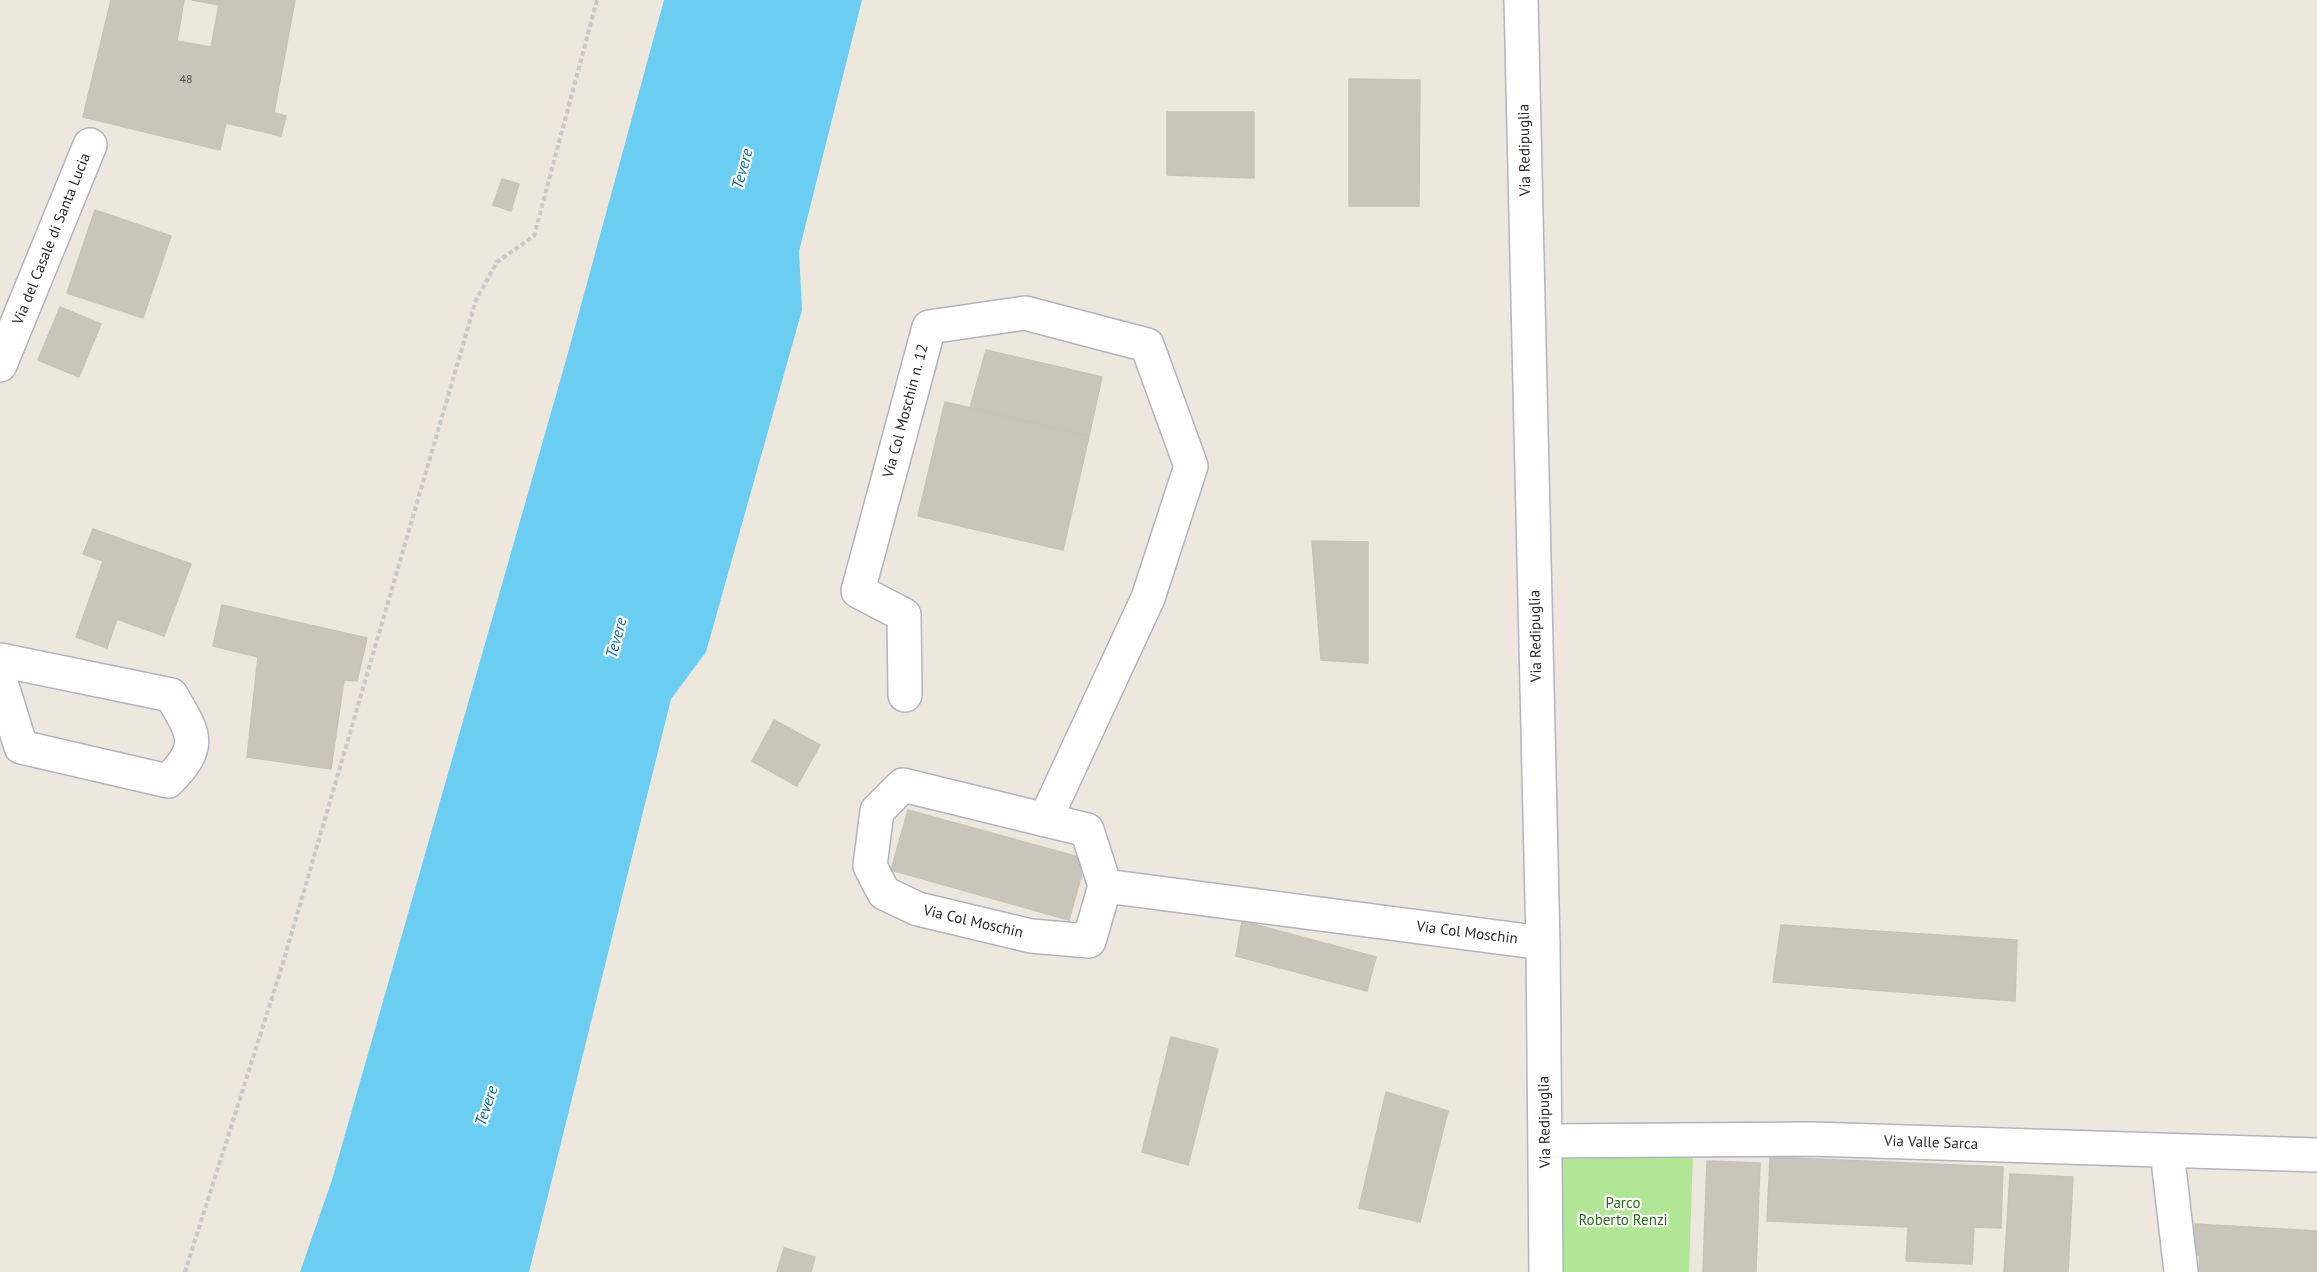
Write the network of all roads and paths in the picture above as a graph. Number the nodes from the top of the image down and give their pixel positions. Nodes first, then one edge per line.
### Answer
1 (597, 0) edge
2 (1521, 0) edge
3 (90, 145) dead end
4 (0, 365) edge
5 (0, 660) edge
6 (0, 679) edge
7 (905, 695) dead end
8 (1045, 820) junction
9 (1105, 886) junction
10 (1543, 943) junction
11 (1545, 1141) junction
12 (2167, 1151) junction
13 (2317, 1155) edge
14 (185, 1272) edge
15 (1546, 1272) edge
16 (2181, 1272) edge

1 - 14 path
2 - 10 street, Via Redipuglia
3 - 4 street, Via del Casale di Santa Lucia
5 - 6 street
7 - 8 street, Via Col Moschin n. 12
8 - 9 street, Via Col Moschin
8 - 9 street, Via Col Moschin
9 - 10 street, Via Col Moschin
10 - 11 street, Via Redipuglia
11 - 12 street, Via Valle Sarca
11 - 15 street, Via Redipuglia
12 - 13 street, Via Valle Sarca
12 - 16 street

